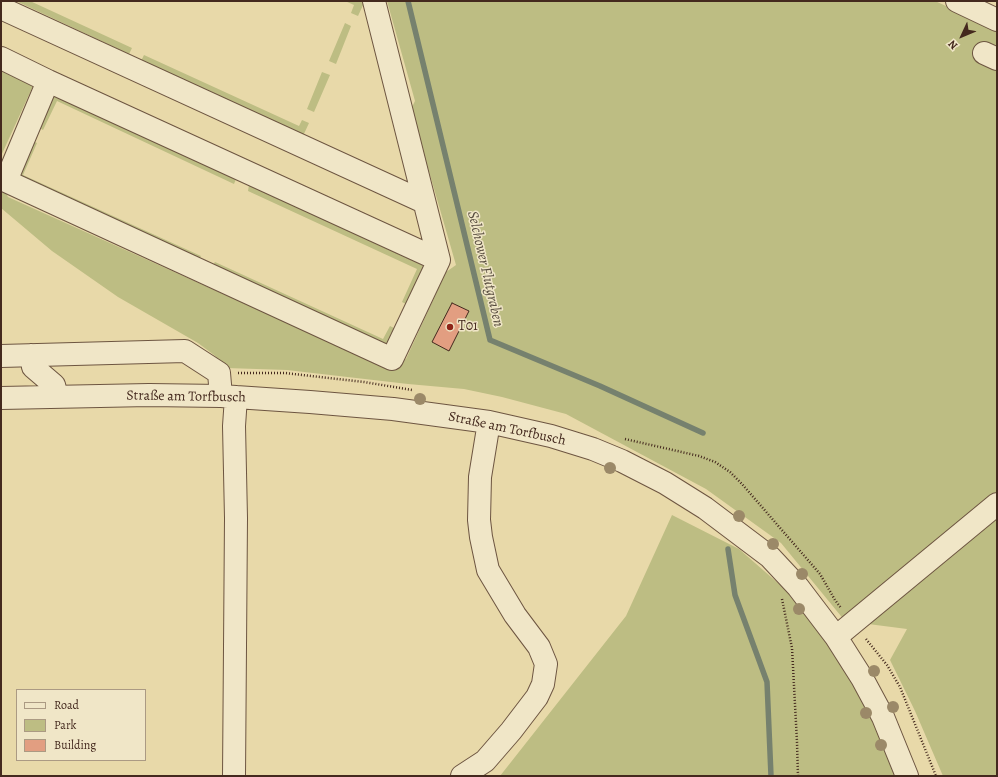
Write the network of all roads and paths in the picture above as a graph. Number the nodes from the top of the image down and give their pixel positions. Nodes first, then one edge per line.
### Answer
1 (374, 1) edge
2 (957, 1) edge
3 (1, 8) edge
4 (997, 20) edge
5 (1, 58) edge
6 (48, 81) junction
7 (424, 202) junction
8 (439, 260) junction
9 (31, 355) junction
10 (1, 356) edge
11 (219, 373) junction
12 (417, 391) dead end
13 (57, 396) junction
14 (228, 397) junction
15 (1, 398) edge
16 (488, 422) junction
17 (619, 438) dead end
18 (997, 504) edge
19 (782, 597) dead end
20 (853, 623) junction
21 (836, 637) junction
22 (234, 776) edge
23 (462, 776) edge
24 (798, 776) edge
25 (907, 776) edge
26 (936, 776) edge

1 - 7 street
2 - 4 street
3 - 7 street
5 - 6 street
6 - 8 street
6 - 8 street
7 - 8 street
9 - 10 street
9 - 11 street
9 - 13 street
11 - 12 path
11 - 14 street
13 - 14 street, Straße am Torfbusch
13 - 15 street, Straße am Torfbusch
14 - 16 street, Straße am Torfbusch
14 - 22 street
16 - 21 street, Straße am Torfbusch
16 - 23 street
17 - 20 path
18 - 20 street
19 - 24 path
20 - 21 street
20 - 26 path
21 - 25 street, Straße am Torfbusch

